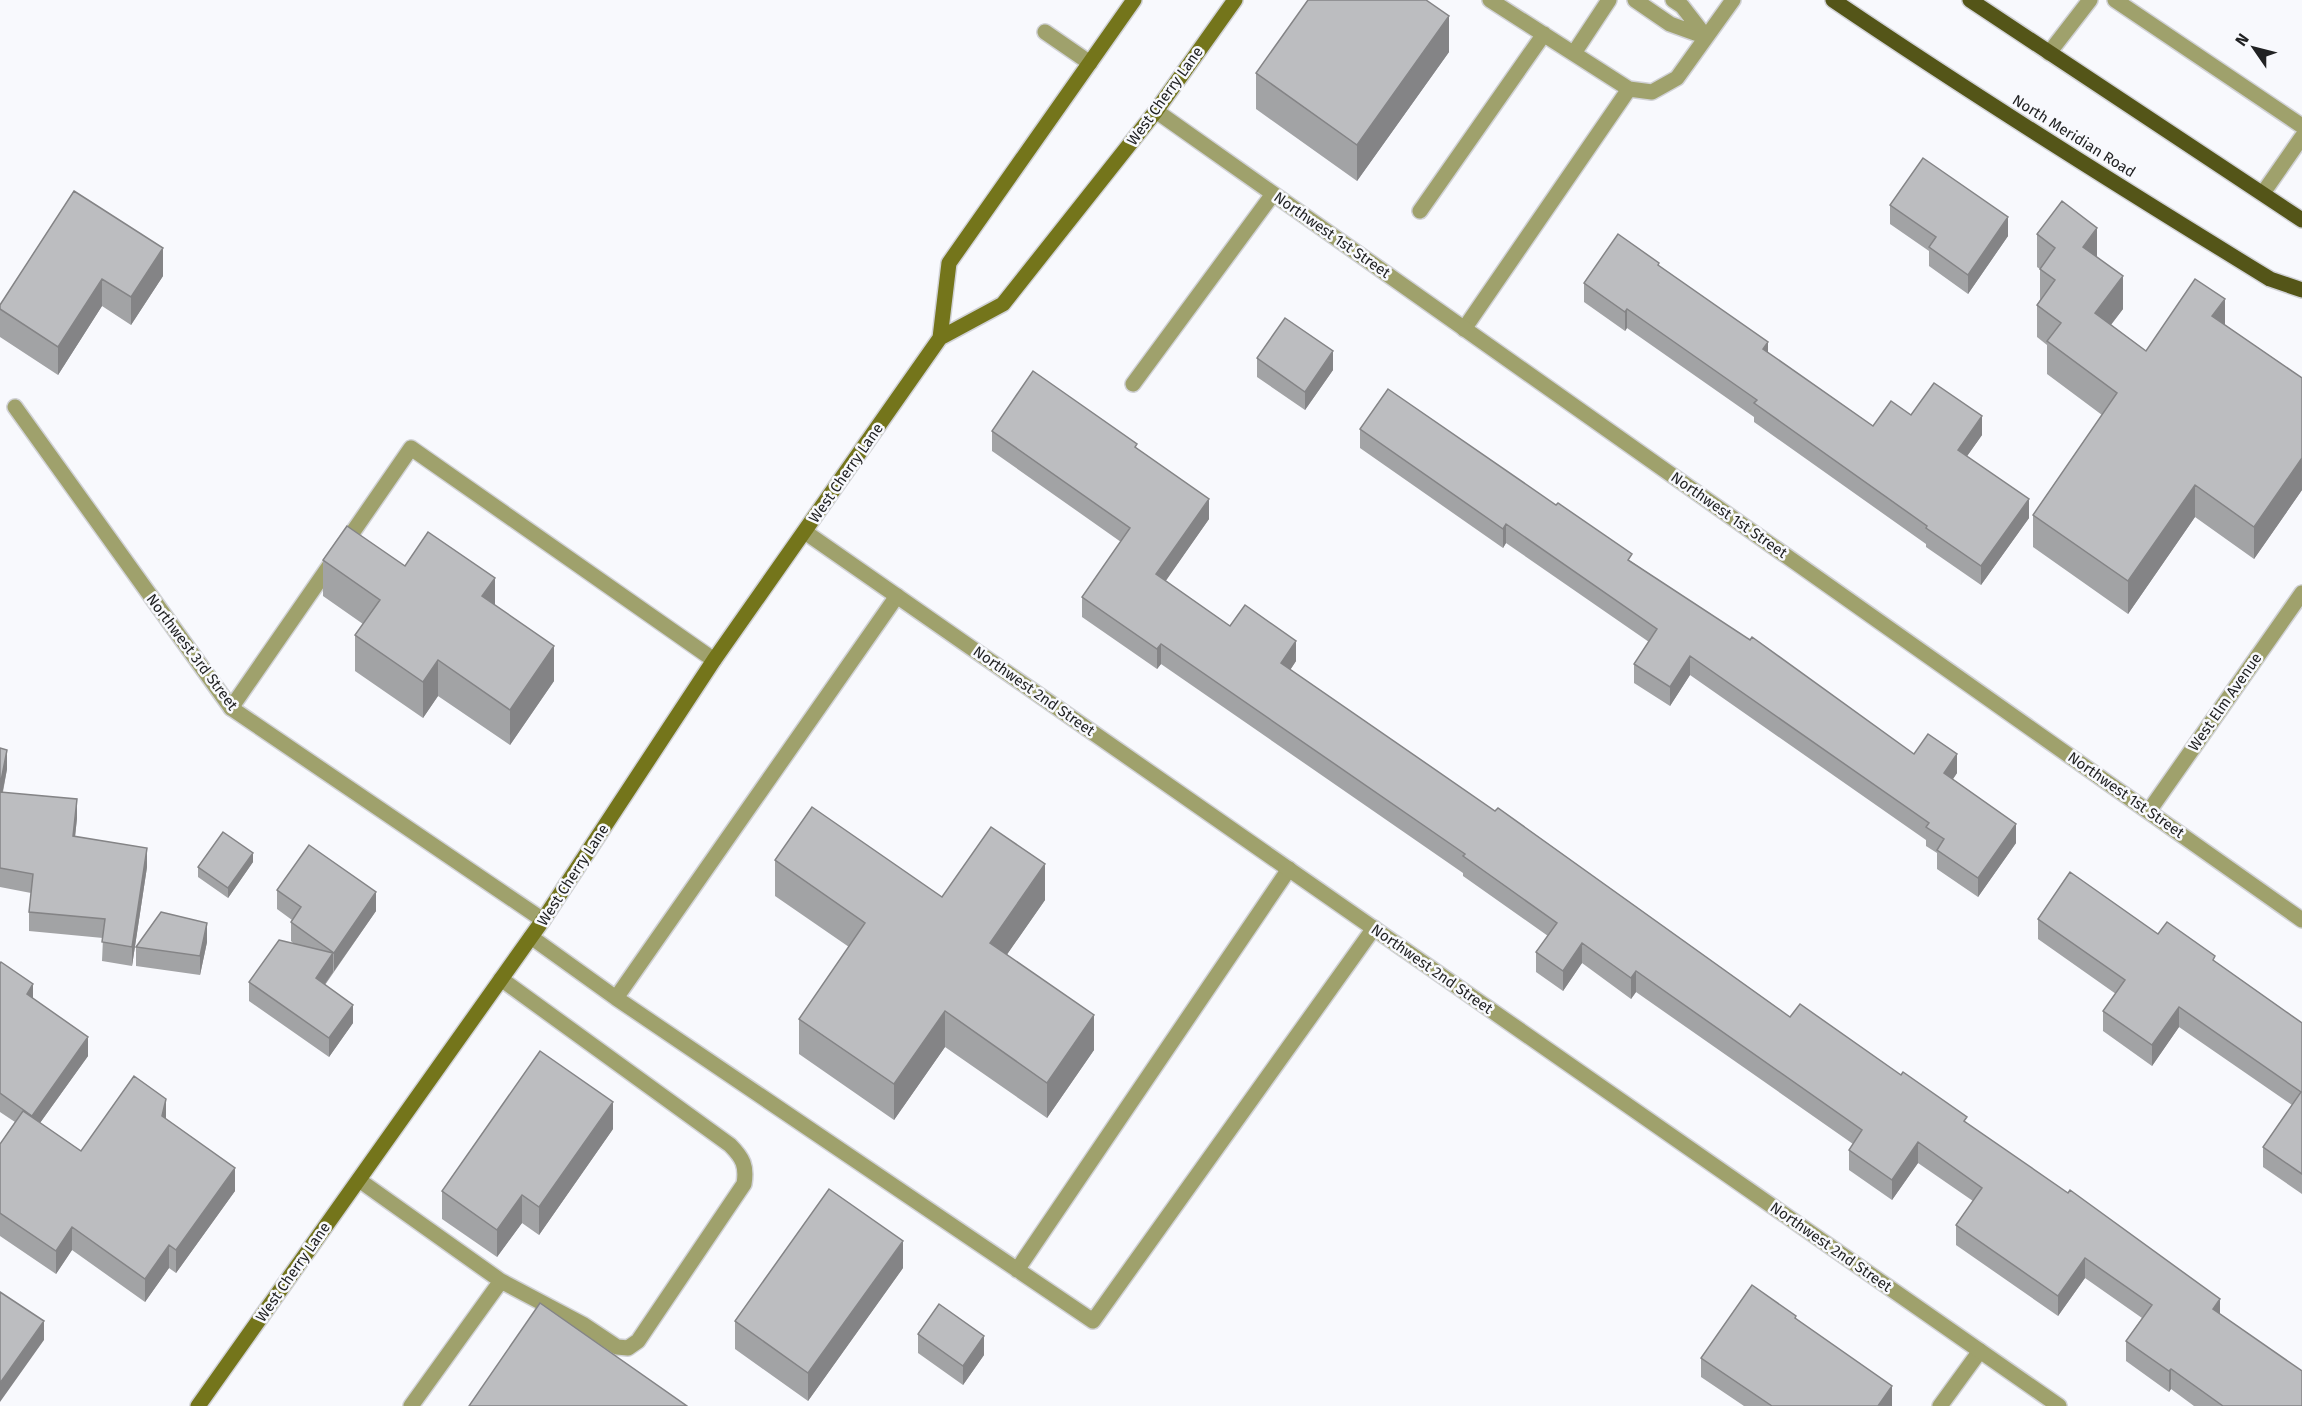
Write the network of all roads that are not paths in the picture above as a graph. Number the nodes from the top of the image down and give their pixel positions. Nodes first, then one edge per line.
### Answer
1 (1134, 0) edge
2 (1235, 0) edge
3 (1490, 0) edge
4 (1610, 0) edge
5 (1635, 0) edge
6 (1673, 0) edge
7 (1733, 0) edge
8 (1833, 0) edge
9 (1970, 0) edge
10 (2090, 0) edge
11 (2115, 0) edge
12 (1045, 32) dead end
13 (1544, 34) junction
14 (1706, 37) junction
15 (1574, 53) junction
16 (2049, 53) junction
17 (1090, 63) junction
18 (1629, 88) junction
19 (1156, 111) junction
20 (2302, 126) edge
21 (2302, 137) edge
22 (2263, 193) junction
23 (1273, 194) junction
24 (1420, 211) dead end
25 (2302, 220) edge
26 (2302, 290) edge
27 (1464, 329) junction
28 (940, 338) junction
29 (1133, 384) dead end
30 (15, 407) dead end
31 (805, 532) junction
32 (2302, 593) edge
33 (897, 596) junction
34 (714, 660) junction
35 (231, 708) junction
36 (2149, 811) junction
37 (1289, 869) junction
38 (543, 920) junction
39 (2302, 920) edge
40 (1374, 928) junction
41 (531, 937) junction
42 (501, 979) junction
43 (616, 998) junction
44 (359, 1180) junction
45 (1017, 1270) junction
46 (501, 1281) junction
47 (1980, 1351) junction
48 (198, 1406) edge
49 (411, 1406) edge
50 (1940, 1406) edge
51 (2059, 1406) edge

1 - 17 main road, West Cherry Lane
2 - 19 main road, West Cherry Lane
3 - 13 street
4 - 15 street
5 - 14 street
6 - 14 street
7 - 14 street
8 - 26 main road, North Meridian Road
9 - 16 main road
10 - 16 street
11 - 20 street
12 - 17 street
13 - 15 street
13 - 24 street
14 - 18 street
15 - 18 street
16 - 22 main road
17 - 28 main road, West Cherry Lane
18 - 27 street
19 - 23 street, Northwest 1st Street
19 - 28 main road, West Cherry Lane
21 - 22 street
22 - 25 main road
23 - 27 street, Northwest 1st Street
23 - 29 street
27 - 36 street, Northwest 1st Street
28 - 31 main road, West Cherry Lane
30 - 35 street, Northwest 3rd Street
31 - 33 street, Northwest 2nd Street
31 - 34 main road, West Cherry Lane
32 - 36 street, West Elm Avenue
33 - 37 street, Northwest 2nd Street
33 - 43 street
34 - 35 street
34 - 38 main road, West Cherry Lane
35 - 38 street, Northwest 3rd Street
36 - 39 street, Northwest 1st Street
37 - 40 street, Northwest 2nd Street
37 - 45 street
38 - 41 main road, West Cherry Lane
40 - 45 street
40 - 47 street, Northwest 2nd Street
41 - 42 main road, West Cherry Lane
41 - 43 street
42 - 44 main road, West Cherry Lane
42 - 46 street
43 - 45 street
44 - 46 street
44 - 48 main road, West Cherry Lane
46 - 49 street
47 - 50 street
47 - 51 street, Northwest 2nd Street

